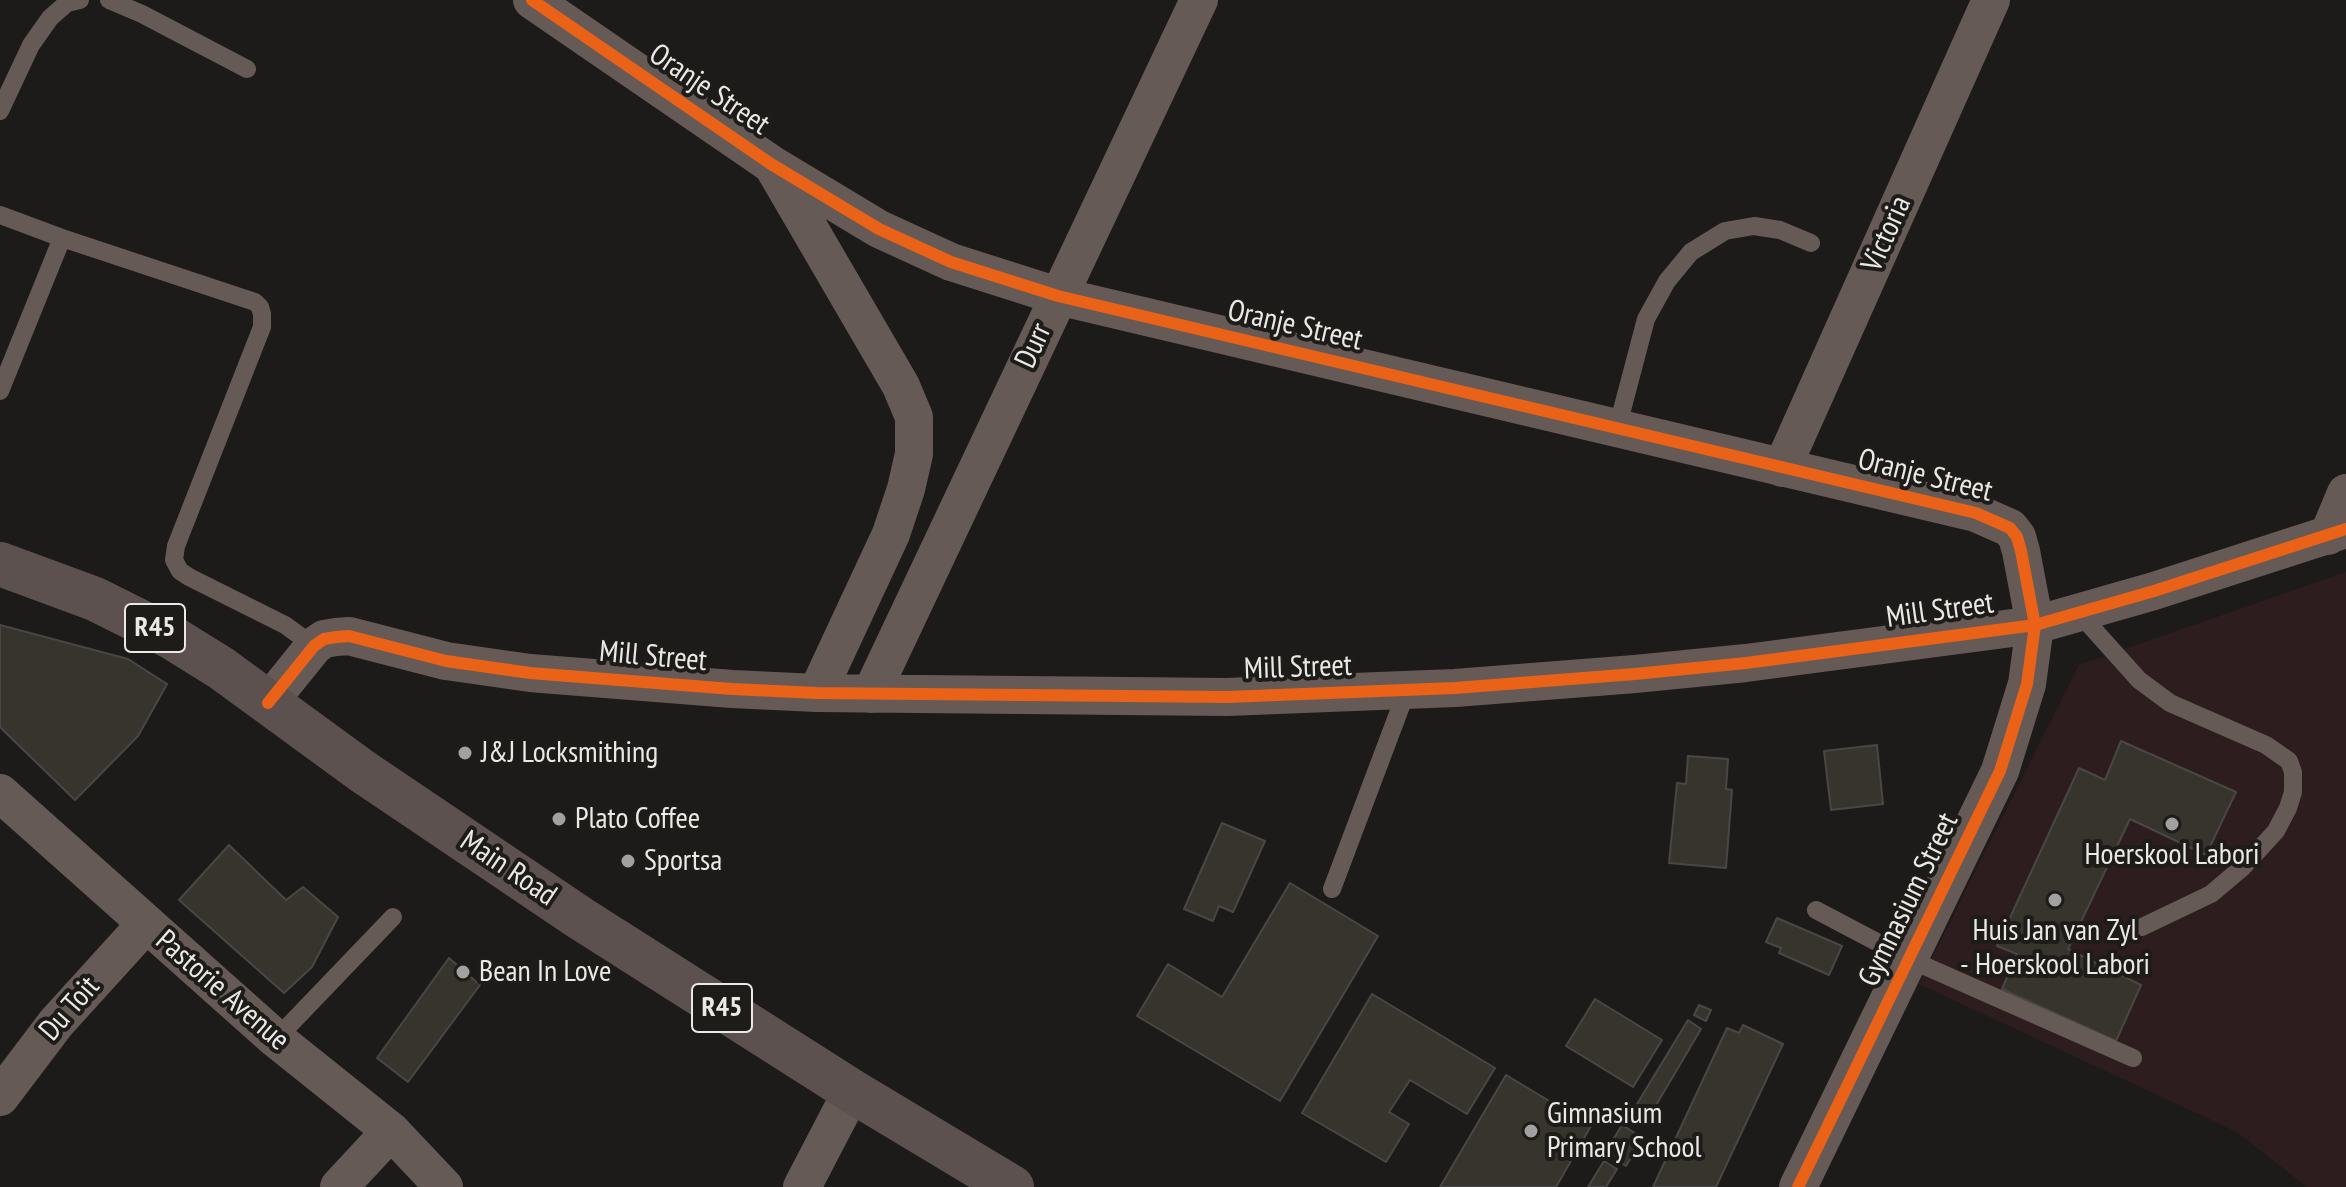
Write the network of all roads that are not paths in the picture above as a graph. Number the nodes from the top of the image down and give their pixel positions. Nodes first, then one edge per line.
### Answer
1 (80, 0) edge
2 (109, 0) edge
3 (532, 0) edge
4 (1199, 0) edge
5 (1991, 0) edge
6 (247, 69) dead end
7 (0, 111) edge
8 (771, 164) junction
9 (0, 215) edge
10 (62, 238) junction
11 (1811, 243) dead end
12 (1058, 296) junction
13 (0, 391) edge
14 (1617, 429) junction
15 (1782, 468) junction
16 (2346, 493) edge
17 (2337, 532) edge
18 (0, 564) edge
19 (2078, 612) junction
20 (2035, 625) junction
21 (314, 646) junction
22 (1407, 690) junction
23 (817, 693) junction
24 (871, 694) junction
25 (268, 703) junction
26 (0, 793) edge
27 (1332, 889) dead end
28 (1816, 910) dead end
29 (393, 917) dead end
30 (145, 925) junction
31 (2142, 927) dead end
32 (1909, 959) junction
33 (276, 1039) junction
34 (2133, 1058) dead end
35 (852, 1091) junction
36 (0, 1097) edge
37 (391, 1131) junction
38 (339, 1187) edge
39 (444, 1187) edge
40 (802, 1187) edge
41 (1012, 1187) edge
42 (1798, 1187) edge

1 - 7 lane
2 - 6 lane
3 - 8 street, Oranje Street
4 - 12 street, Durr
5 - 15 street, Victoria
8 - 12 street, Oranje Street
8 - 23 street
9 - 10 lane
10 - 13 lane
10 - 21 lane
11 - 14 lane
12 - 14 street, Oranje Street
12 - 24 street, Durr
14 - 15 street, Oranje Street
15 - 20 street, Oranje Street
16 - 17 street
17 - 19 street, Mill Street
18 - 25 main road, Main Road / R45
19 - 20 street, Mill Street
19 - 31 lane
20 - 22 street, Mill Street
20 - 32 street, Gymnasium Street
21 - 23 street, Mill Street
21 - 25 street
22 - 24 street, Mill Street
22 - 27 lane
23 - 24 street, Mill Street
25 - 35 main road, Main Road / R45
26 - 30 street, Pastorie Avenue
28 - 32 lane
29 - 33 lane
30 - 33 street, Pastorie Avenue
30 - 36 street, Du Toit
32 - 34 lane
32 - 42 street, Gymnasium Street
33 - 37 street, Pastorie Avenue
35 - 40 street
35 - 41 main road, Main Road / R45
37 - 38 street
37 - 39 street, Pastorie Avenue

